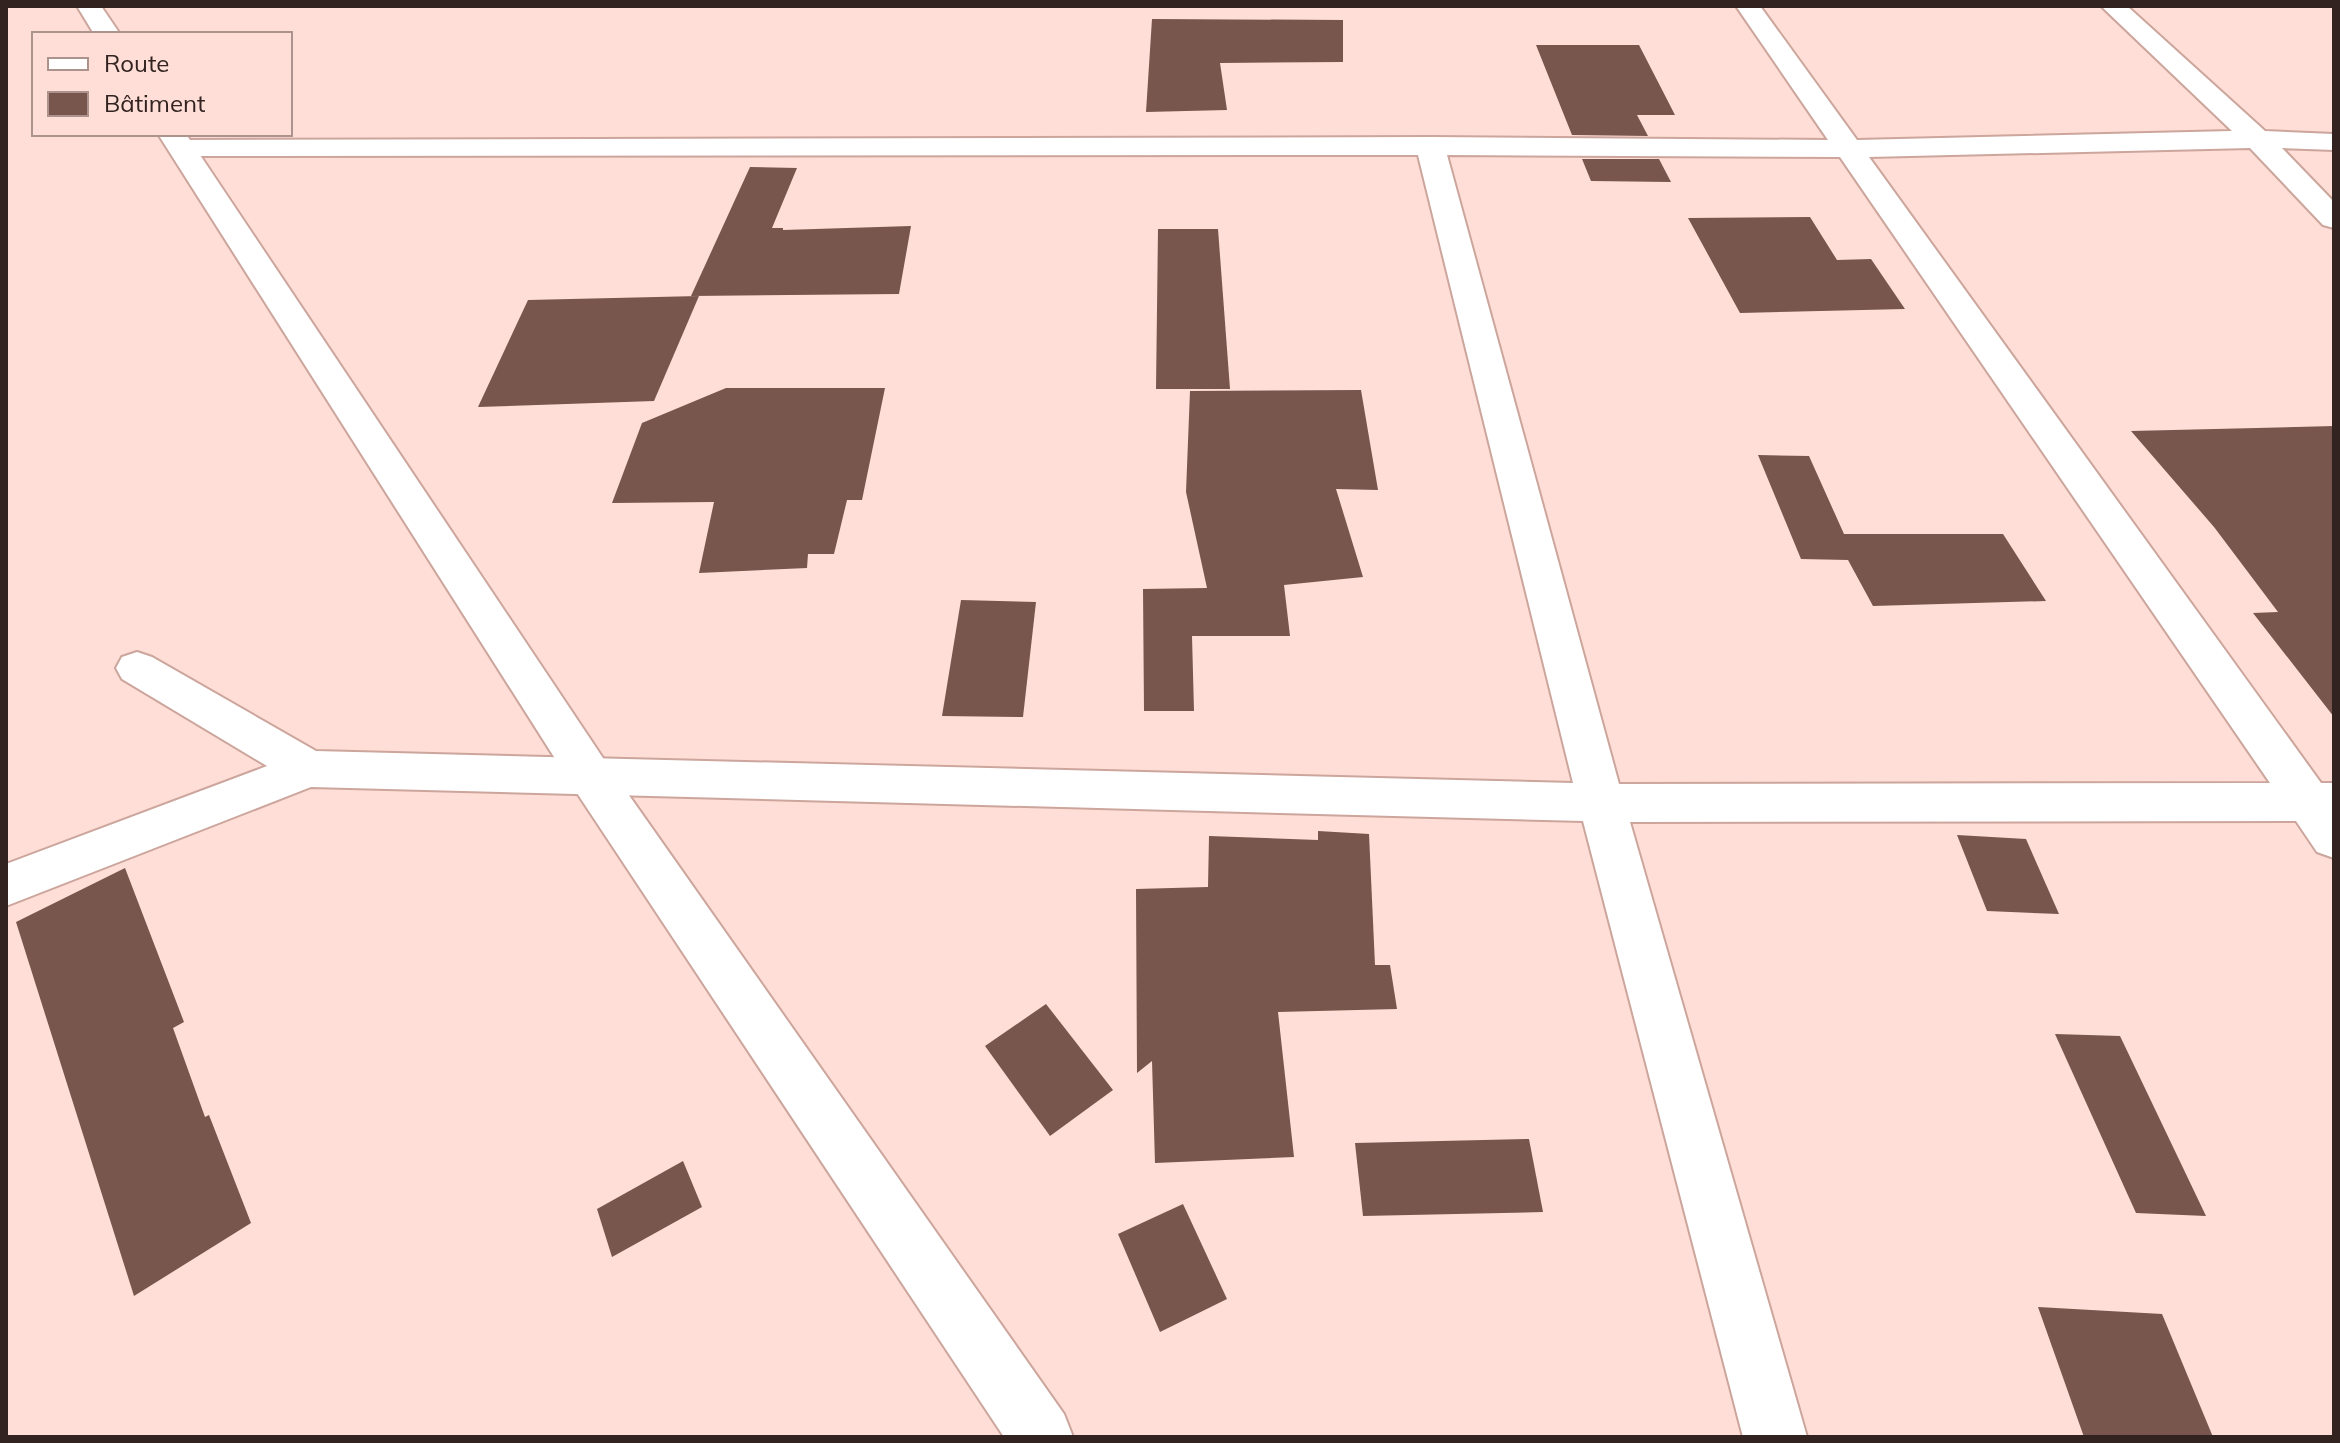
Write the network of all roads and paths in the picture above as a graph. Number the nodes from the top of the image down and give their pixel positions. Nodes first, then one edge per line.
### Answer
1 (89, 6) edge
2 (1748, 6) edge
3 (2113, 6) edge
4 (106, 32) edge
5 (2256, 138) junction
6 (177, 141) edge
7 (2334, 142) edge
8 (1430, 145) junction
9 (1851, 149) junction
10 (2334, 219) edge
11 (137, 668) dead end
12 (309, 769) junction
13 (591, 777) junction
14 (1601, 803) junction
15 (2326, 815) edge
16 (6, 885) edge
17 (1041, 1437) edge
18 (1775, 1437) edge

1 - 4 street
2 - 9 street
3 - 5 street
5 - 7 street
5 - 9 street
5 - 10 street
6 - 8 street
6 - 13 street
8 - 9 street
8 - 14 street
9 - 15 street
11 - 12 street
12 - 13 street
12 - 16 street
13 - 14 street
13 - 17 street
14 - 15 street
14 - 18 street

